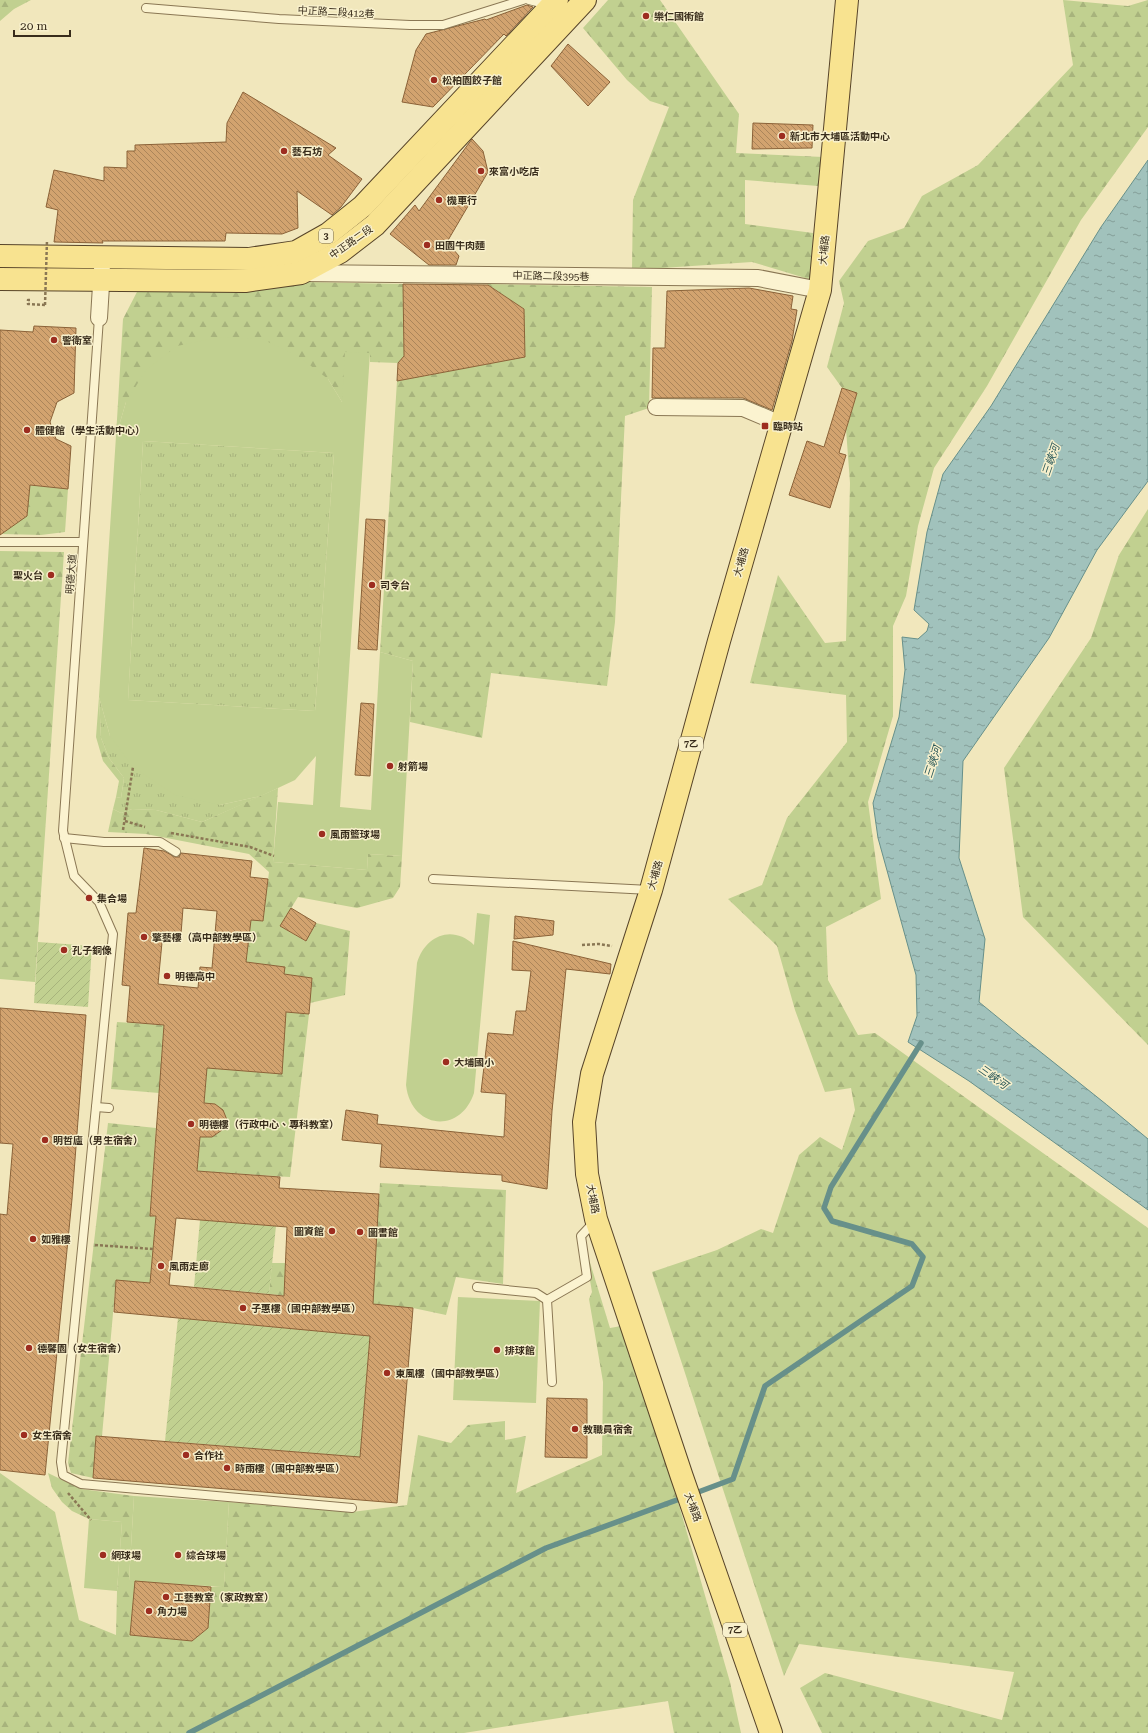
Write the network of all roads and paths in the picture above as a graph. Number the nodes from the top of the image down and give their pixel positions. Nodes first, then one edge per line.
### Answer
1 (522, 0) edge
2 (529, 0) edge
3 (585, 0) edge
4 (847, 0) edge
5 (554, 3) edge
6 (146, 8) dead end
7 (47, 240) dead end
8 (0, 256) edge
9 (103, 258) junction
10 (299, 262) junction
11 (0, 279) edge
12 (102, 279) junction
13 (820, 290) junction
14 (49, 301) dead end
15 (99, 318) joint
16 (656, 407) dead end
17 (781, 424) junction
18 (0, 542) edge
19 (83, 542) junction
20 (133, 767) dead end
21 (148, 828) dead end
22 (164, 831) dead end
23 (63, 835) junction
24 (176, 852) dead end
25 (274, 856) dead end
26 (434, 879) dead end
27 (651, 890) junction
28 (582, 945) dead end
29 (631, 951) junction
30 (96, 1107) junction
31 (109, 1108) dead end
32 (596, 1219) junction
33 (83, 1244) junction
34 (153, 1249) dead end
35 (477, 1287) dead end
36 (548, 1300) junction
37 (552, 1382) dead end
38 (62, 1475) junction
39 (352, 1508) dead end
40 (91, 1520) dead end
41 (771, 1733) edge

1 - 6 lane, 中正路二段412巷
2 - 5 lane
3 - 10 main road, 中正路二段 / 3
4 - 13 main road, 大埔路 / 7乙
5 - 10 main road, 中正路二段 / 3
7 - 14 path, bridge
8 - 9 main road, 中正路二段 / 3
9 - 10 main road, 中正路二段 / 3
9 - 12 street
10 - 12 main road, 中正路二段 / 3
10 - 13 street, 中正路二段395巷
11 - 12 main road, 中正路二段 / 3
12 - 15 street
13 - 17 main road, 大埔路 / 7乙
15 - 19 lane, 明德大道
16 - 17 street
17 - 27 main road, 大埔路 / 7乙
18 - 19 lane
19 - 23 lane, 明德大道
20 - 21 path
22 - 25 path
23 - 24 lane
23 - 30 lane, 明德大道
26 - 27 lane
27 - 29 main road, 大埔路 / 7乙
28 - 29 path
29 - 32 main road, 大埔路 / 7乙
30 - 31 lane
30 - 33 lane, 明德大道
32 - 36 lane
32 - 41 main road, 大埔路 / 7乙
33 - 34 path
33 - 38 lane, 明德大道
35 - 36 lane
36 - 37 lane
38 - 39 lane
38 - 40 path

